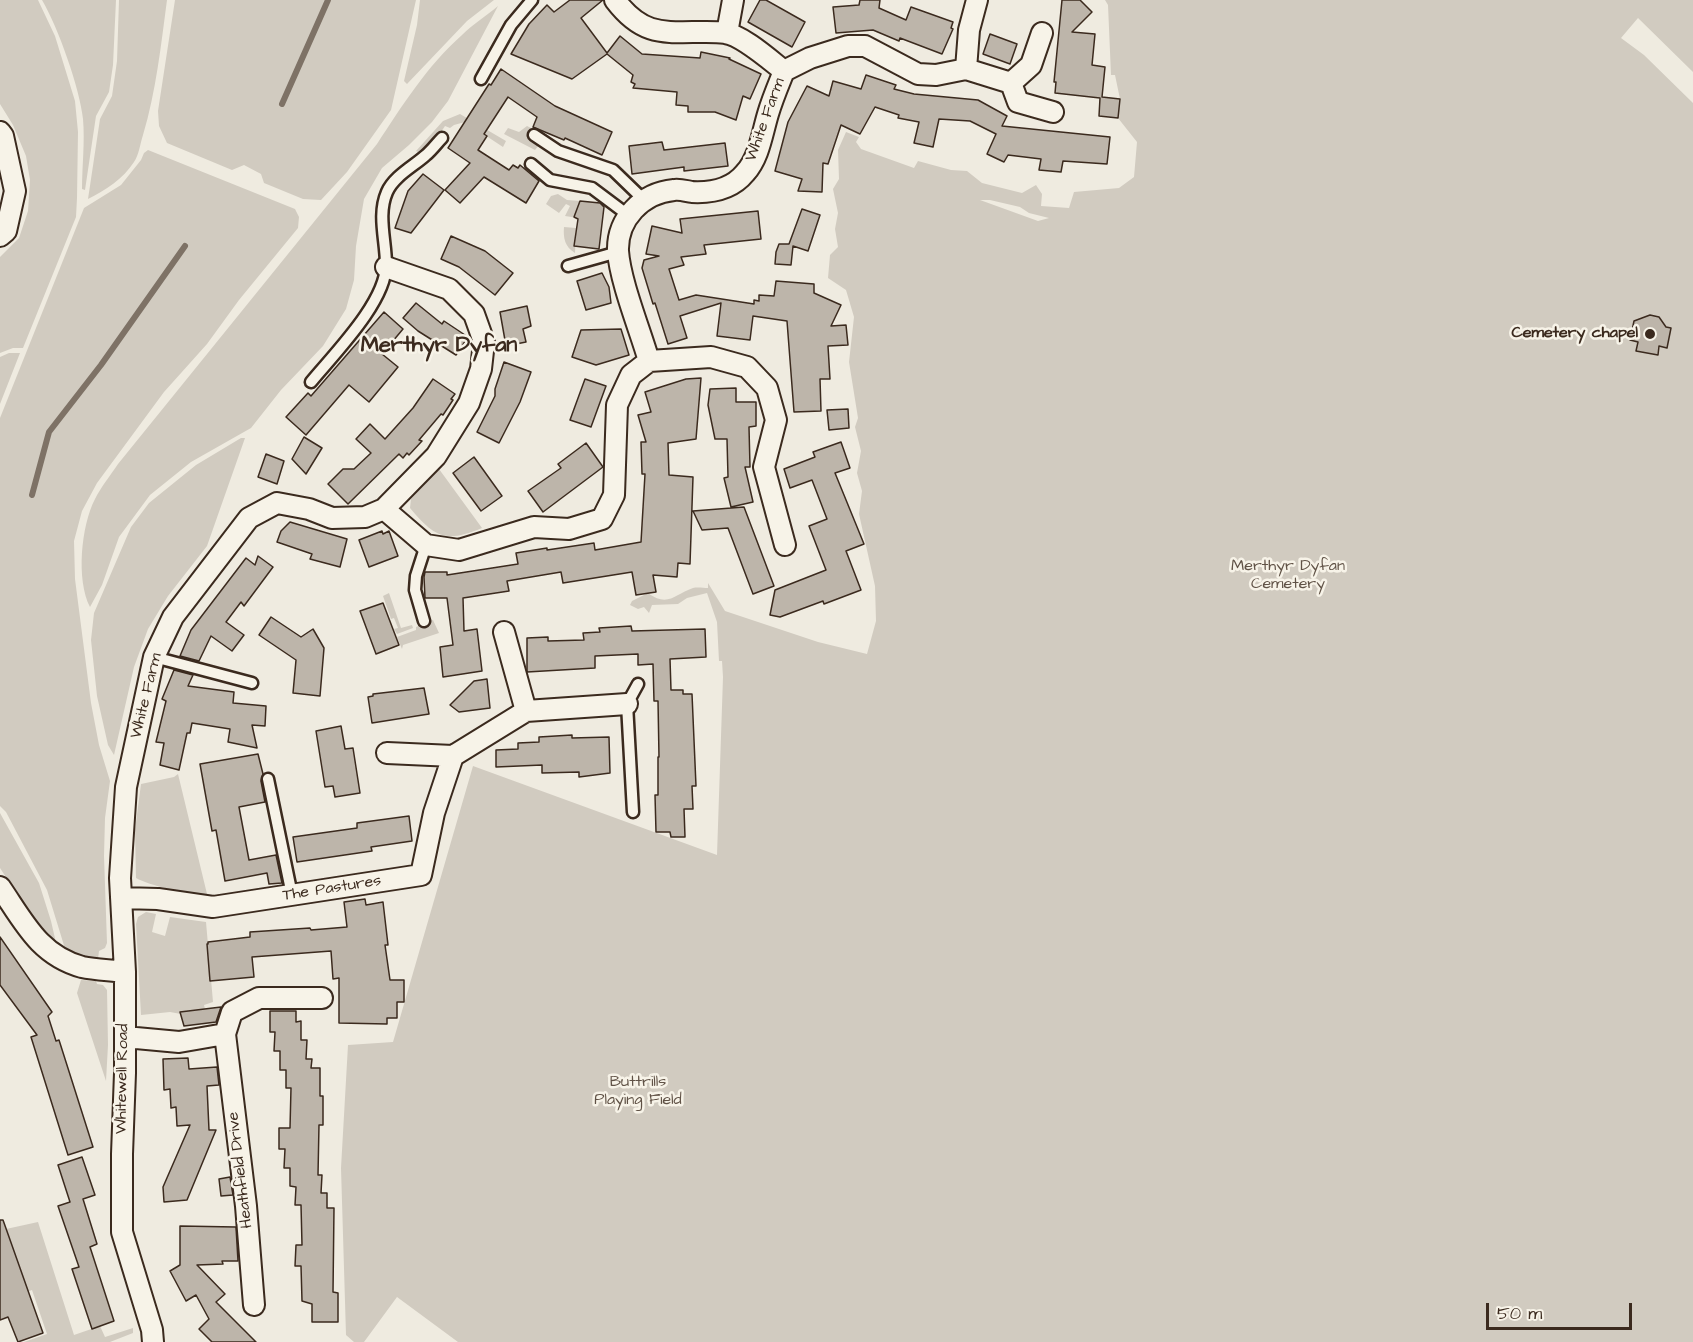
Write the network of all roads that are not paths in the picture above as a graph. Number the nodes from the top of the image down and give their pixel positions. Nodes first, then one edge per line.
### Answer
1 (532, 0) edge
2 (615, 0) edge
3 (733, 0) edge
4 (977, 0) edge
5 (727, 33) junction
6 (1042, 33) dead end
7 (966, 69) junction
8 (784, 71) junction
9 (481, 79) dead end
10 (1011, 83) junction
11 (1053, 112) dead end
12 (0, 132) edge
13 (534, 135) dead end
14 (442, 138) dead end
15 (531, 164) dead end
16 (644, 200) junction
17 (628, 215) junction
18 (0, 236) edge
19 (618, 252) junction
20 (568, 266) dead end
21 (386, 267) junction
22 (649, 361) junction
23 (311, 382) dead end
24 (384, 509) junction
25 (426, 545) junction
26 (786, 545) dead end
27 (424, 621) dead end
28 (504, 632) dead end
29 (154, 657) junction
30 (252, 683) dead end
31 (638, 684) dead end
32 (627, 704) junction
33 (526, 711) junction
34 (387, 753) dead end
35 (453, 756) junction
36 (268, 779) dead end
37 (633, 812) dead end
38 (0, 887) edge
39 (292, 895) junction
40 (121, 898) junction
41 (124, 972) junction
42 (322, 998) dead end
43 (225, 1034) junction
44 (125, 1038) junction
45 (254, 1305) dead end
46 (153, 1342) edge

1 - 9 lane
2 - 5 street, White Farm
3 - 5 street
4 - 7 street
5 - 8 street, White Farm
6 - 10 street
7 - 8 street, White Farm
7 - 10 street, White Farm
8 - 16 street, White Farm
10 - 11 street
12 - 18 street
13 - 16 lane
14 - 21 lane
15 - 17 lane
16 - 17 street, White Farm
17 - 19 street, White Farm
19 - 20 lane
19 - 22 street, White Farm
21 - 23 lane
21 - 24 street, White Farm
22 - 25 street
22 - 26 street
24 - 25 street
24 - 29 street, White Farm
25 - 27 lane
28 - 33 street
29 - 30 lane
29 - 40 street, White Farm
31 - 32 lane
32 - 33 street
32 - 37 lane
33 - 35 street
34 - 35 street
35 - 39 street, The Pastures
36 - 39 lane
38 - 41 street
39 - 40 street, The Pastures
40 - 41 street, White Farm
41 - 44 street, Whitewell Road
42 - 43 street
43 - 44 street
43 - 45 street, Heathfield Drive
44 - 46 street, Whitewell Road

